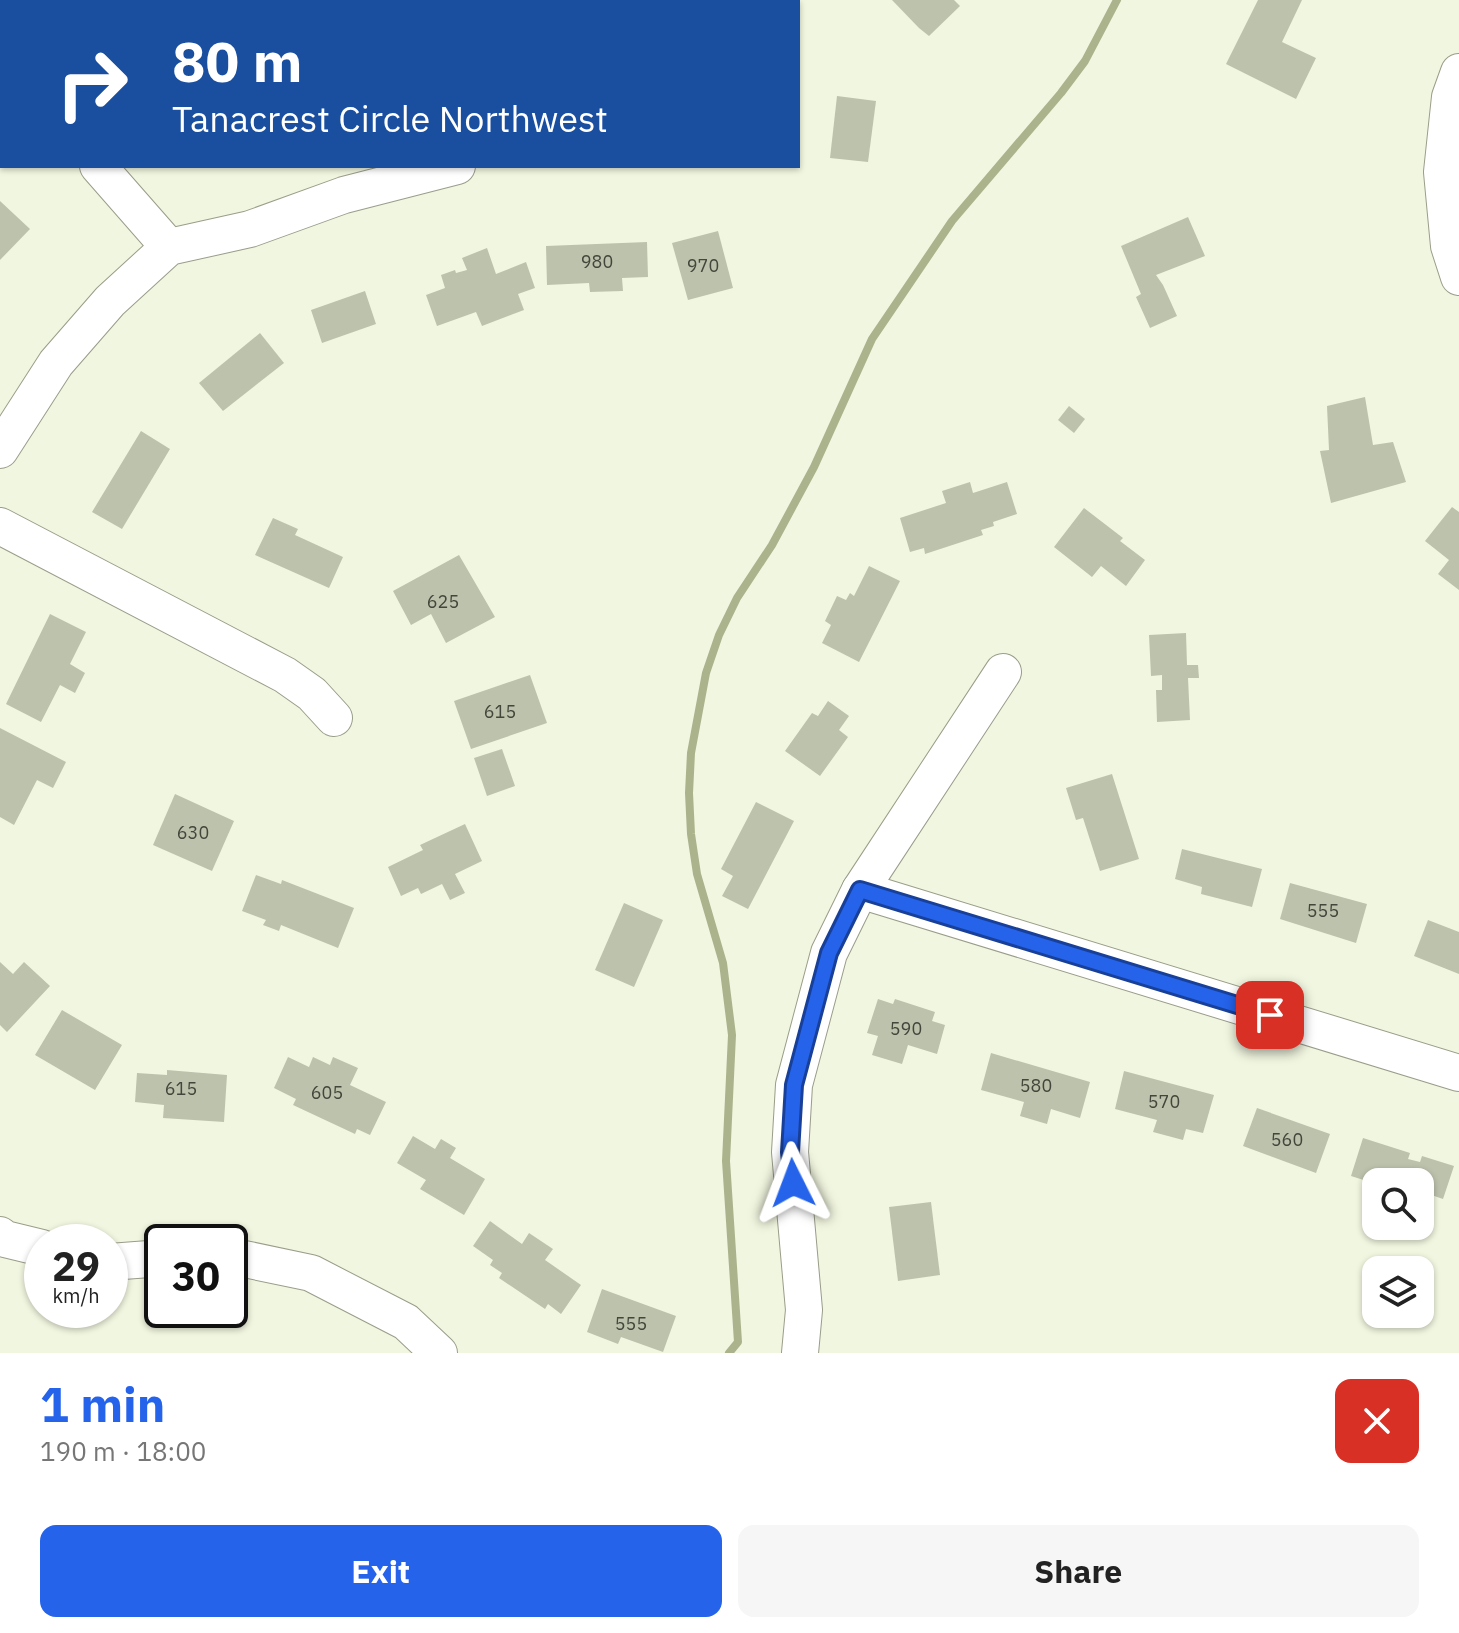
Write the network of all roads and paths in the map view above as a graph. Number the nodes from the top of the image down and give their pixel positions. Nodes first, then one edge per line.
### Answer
1 (1459, 72) edge
2 (100, 168) edge
3 (449, 168) edge
4 (169, 247) junction
5 (1459, 277) edge
6 (0, 450) edge
7 (0, 526) edge
8 (1003, 672) dead end
9 (334, 718) dead end
10 (860, 890) junction
11 (1459, 1073) edge
12 (0, 1235) edge
13 (24, 1244) edge
14 (248, 1260) edge
15 (439, 1353) edge
16 (800, 1353) edge

1 - 5 street
2 - 4 street
3 - 4 street
4 - 6 street
7 - 9 street
8 - 10 street
10 - 11 street
10 - 16 street
12 - 13 street
14 - 15 street

